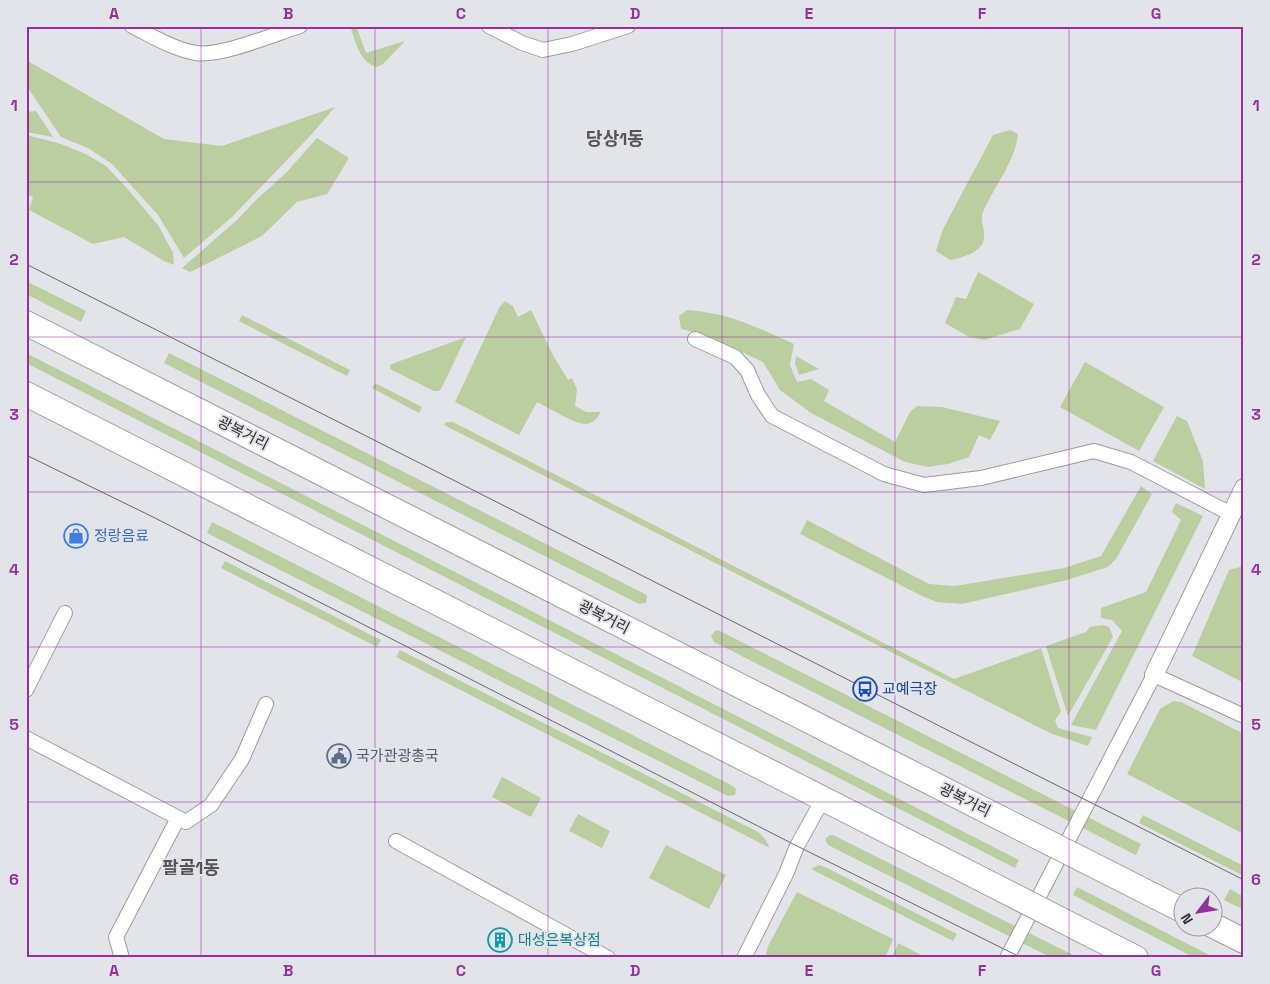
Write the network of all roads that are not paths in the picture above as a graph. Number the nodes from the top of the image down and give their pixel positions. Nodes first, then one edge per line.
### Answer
1 (132, 26) edge
2 (300, 26) edge
3 (490, 26) edge
4 (628, 26) edge
5 (26, 323) edge
6 (695, 339) dead end
7 (26, 394) edge
8 (1244, 488) edge
9 (1231, 514) junction
10 (65, 613) dead end
11 (1154, 675) junction
12 (26, 690) edge
13 (266, 704) dead end
14 (1244, 716) edge
15 (26, 738) edge
16 (823, 799) junction
17 (178, 818) junction
18 (396, 841) dead end
19 (1172, 905) edge
20 (1222, 930) edge
21 (1244, 941) edge
22 (122, 958) edge
23 (608, 958) edge
24 (744, 958) edge
25 (1007, 958) edge
26 (1136, 958) edge

1 - 2 street
3 - 4 street
5 - 19 highway, 광복거리, bridge
6 - 9 street
7 - 16 highway
8 - 9 street
9 - 11 street
10 - 12 street
11 - 14 street
11 - 25 street
13 - 17 street
15 - 17 street
16 - 24 street
16 - 26 highway, bridge
17 - 22 street
18 - 23 street
20 - 21 highway

